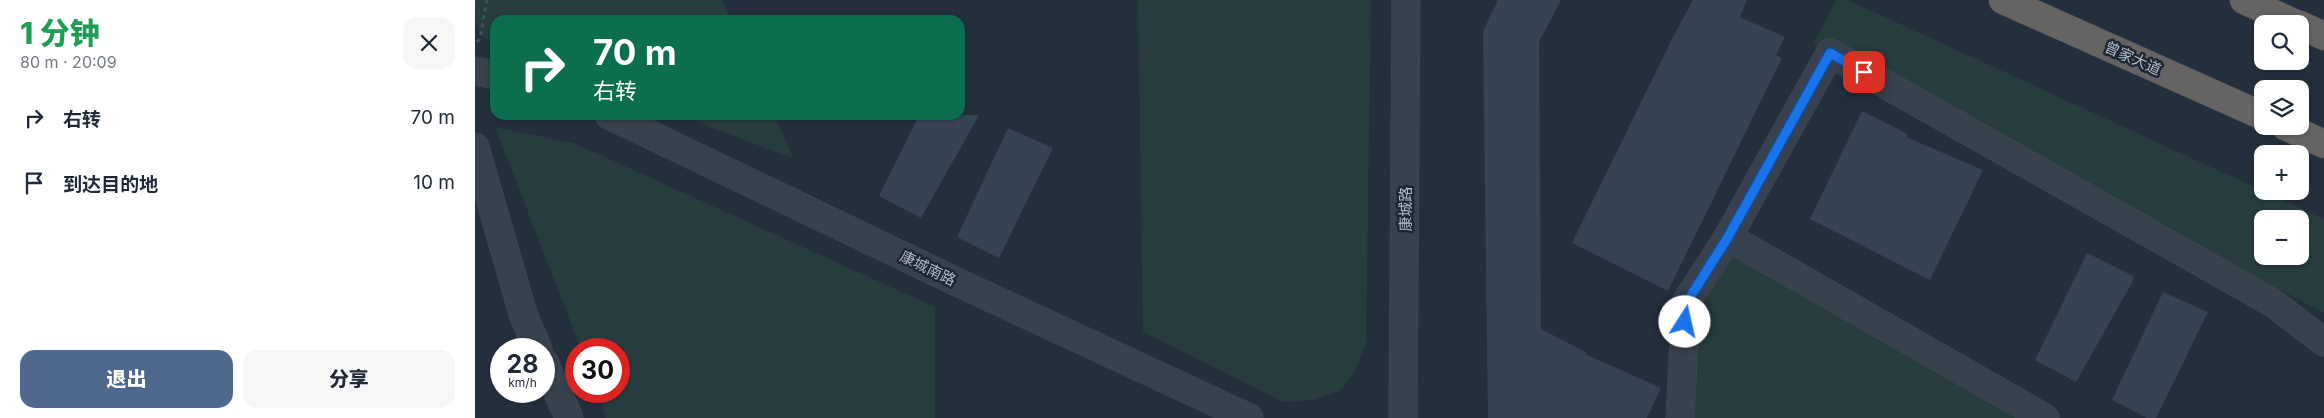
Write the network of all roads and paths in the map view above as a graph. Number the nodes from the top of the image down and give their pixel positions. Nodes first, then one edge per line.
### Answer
1 (487, 0) edge
2 (1406, 0) edge
3 (2003, 0) edge
4 (2244, 0) edge
5 (2277, 15) edge
6 (2309, 29) edge
7 (2324, 36) edge
8 (475, 44) edge
9 (475, 71) edge
10 (490, 74) edge
11 (2254, 112) edge
12 (619, 120) edge
13 (2304, 135) edge
14 (2324, 144) edge
15 (475, 147) edge
16 (1728, 237) junction
17 (533, 338) edge
18 (2324, 342) edge
19 (555, 387) edge
20 (569, 418) edge
21 (1249, 418) edge
22 (1403, 418) edge
23 (1680, 418) edge
24 (2045, 418) edge

1 - 8 path
2 - 22 street, 康城路
3 - 11 highway, 曾家大道
4 - 5 highway
6 - 7 highway
9 - 10 street
12 - 21 street, 康城南路
13 - 14 highway
15 - 17 street
16 - 18 street
16 - 23 street
16 - 24 street
19 - 20 street

